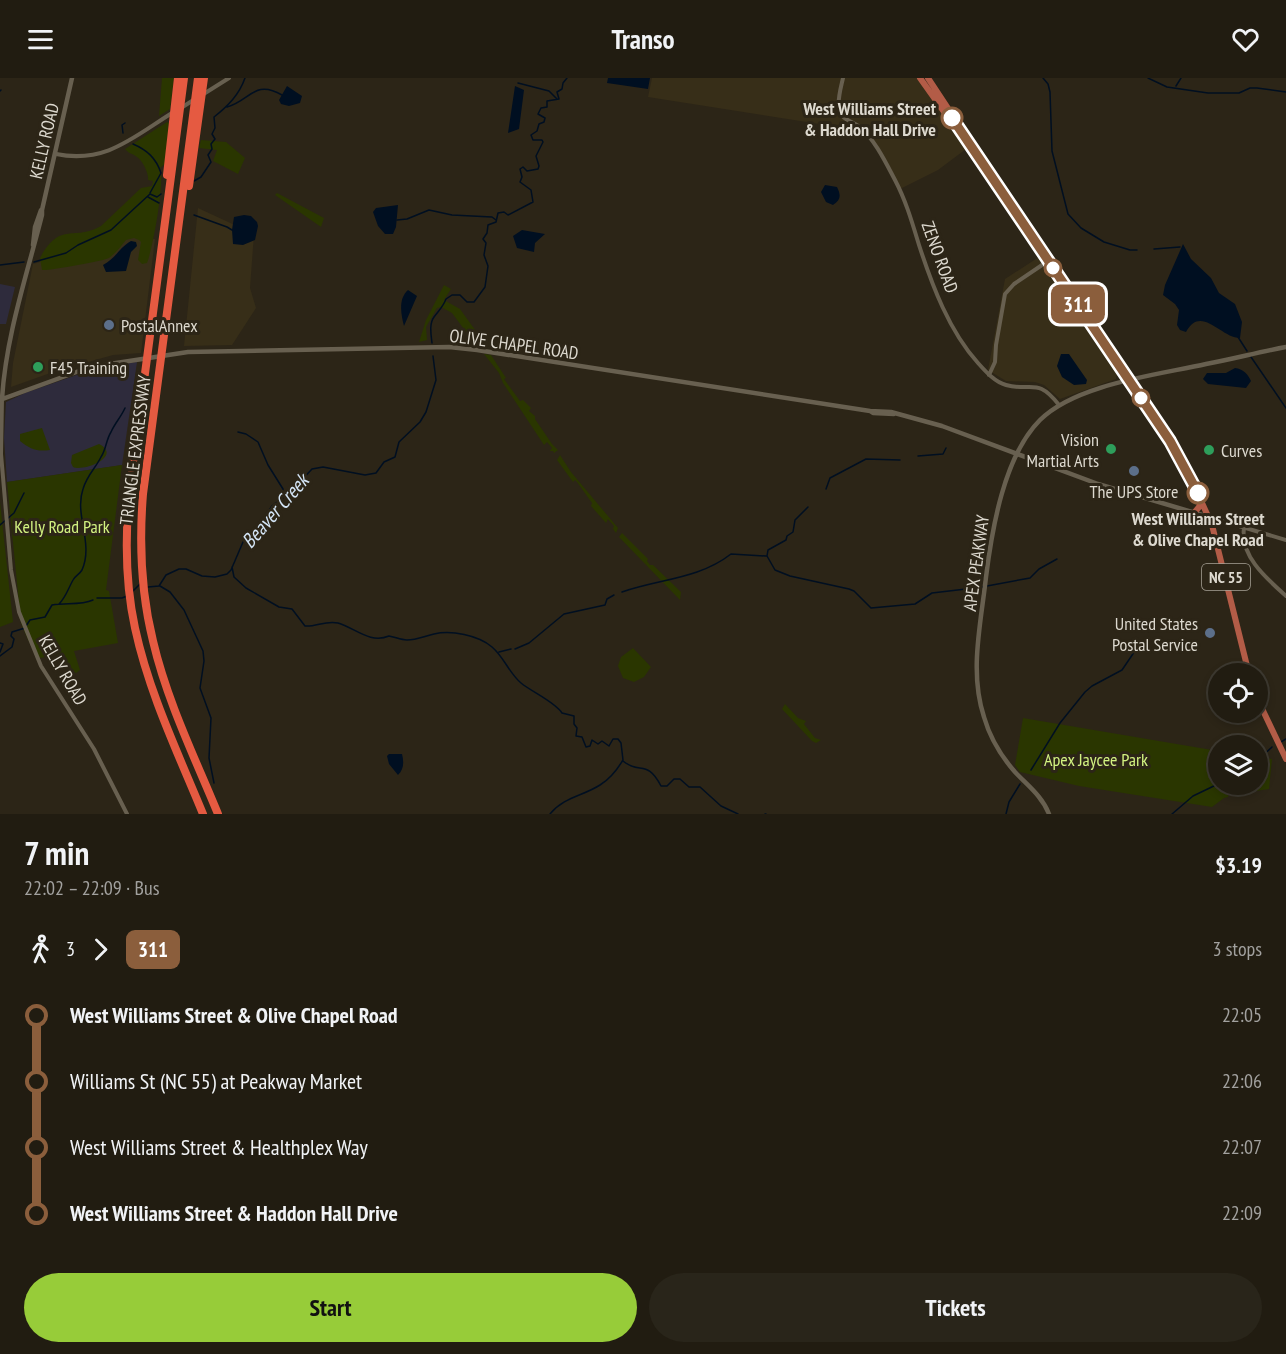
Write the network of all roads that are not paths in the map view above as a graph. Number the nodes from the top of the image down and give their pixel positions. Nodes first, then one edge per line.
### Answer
1 (72, 78) edge
2 (177, 78) edge
3 (184, 78) edge
4 (229, 78) edge
5 (843, 78) edge
6 (920, 78) edge
7 (928, 78) edge
8 (203, 79) edge
9 (952, 118) junction
10 (56, 154) junction
11 (164, 224) junction
12 (1048, 261) junction
13 (1286, 347) edge
14 (989, 375) junction
15 (1129, 380) junction
16 (3, 387) junction
17 (14, 394) junction
18 (1, 400) edge
19 (1059, 405) junction
20 (1018, 453) junction
21 (1201, 500) junction
22 (1194, 513) junction
23 (1209, 518) junction
24 (1244, 528) junction
25 (1286, 540) edge
26 (1286, 596) edge
27 (1246, 663) edge
28 (1268, 721) edge
29 (1286, 759) edge
30 (127, 814) edge
31 (203, 814) edge
32 (218, 814) edge
33 (1049, 814) edge

1 - 10 main road, KELLY ROAD
2 - 11 highway
3 - 11 highway, TRIANGLE EXPRESSWAY
4 - 10 street
5 - 14 street, ZENO ROAD
6 - 9 main road, NC 55
7 - 9 main road, NC 55
8 - 32 highway, TRIANGLE EXPRESSWAY
9 - 12 main road, NC 55
10 - 16 main road, KELLY ROAD
11 - 31 highway, TRIANGLE EXPRESSWAY
12 - 14 street
12 - 15 main road, NC 55
13 - 15 main road, APEX PEAKWAY
14 - 19 street, ZENO ROAD
15 - 19 main road, APEX PEAKWAY
15 - 21 main road, NC 55
16 - 17 main road
16 - 18 main road, KELLY ROAD
17 - 18 main road, OLIVE CHAPEL ROAD
17 - 20 main road, OLIVE CHAPEL ROAD
18 - 30 street, KELLY ROAD
19 - 20 main road, APEX PEAKWAY
20 - 22 main road, OLIVE CHAPEL ROAD
20 - 33 main road, APEX PEAKWAY
21 - 22 main road
21 - 23 main road, NC 55
22 - 23 main road, OLIVE CHAPEL ROAD
23 - 24 street
23 - 27 main road, NC 55
24 - 25 street
24 - 26 street
28 - 29 main road

